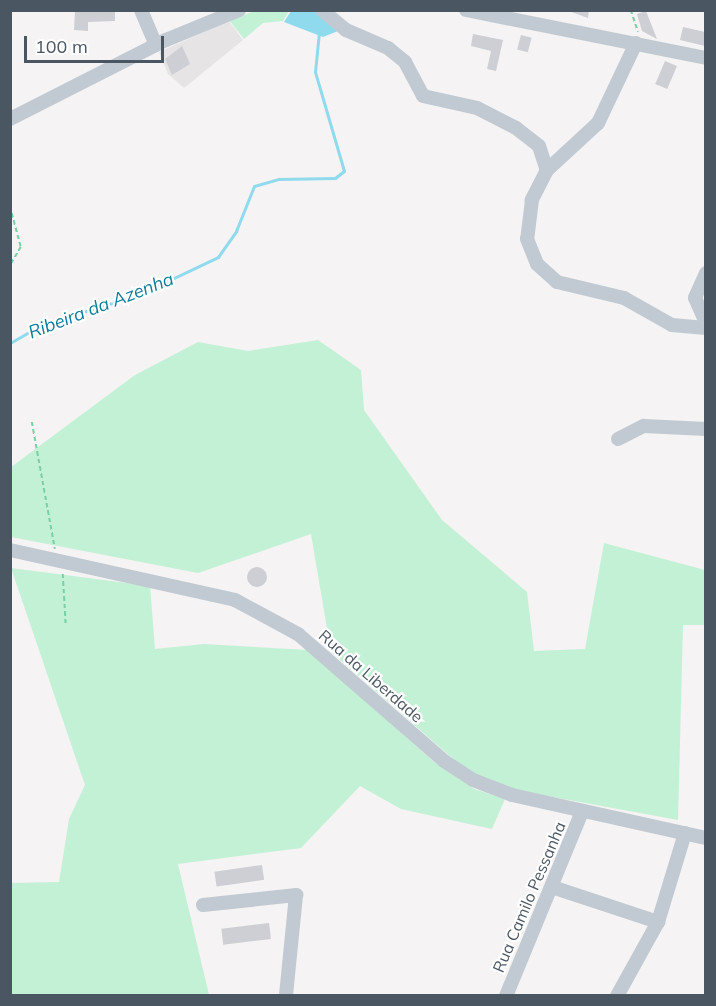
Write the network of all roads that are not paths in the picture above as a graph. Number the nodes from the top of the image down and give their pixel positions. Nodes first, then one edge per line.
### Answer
1 (141, 10) edge
2 (239, 10) edge
3 (322, 10) edge
4 (466, 10) edge
5 (639, 43) junction
6 (156, 45) junction
7 (705, 58) edge
8 (10, 119) edge
9 (547, 170) junction
10 (705, 273) edge
11 (705, 323) edge
12 (705, 328) edge
13 (705, 429) edge
14 (618, 439) dead end
15 (10, 550) edge
16 (582, 812) junction
17 (685, 833) junction
18 (705, 838) edge
19 (552, 887) junction
20 (203, 906) dead end
21 (658, 922) junction
22 (286, 996) edge
23 (506, 996) edge
24 (617, 996) edge

1 - 6 street
2 - 6 street
3 - 9 street
4 - 5 street
5 - 7 street
5 - 9 street
6 - 8 street
9 - 12 street
10 - 11 street
13 - 14 street
15 - 16 street, Rua da Liberdade
16 - 17 street, Rua da Liberdade
16 - 19 street, Rua Camilo Pessanha
17 - 18 street, Rua da Liberdade
17 - 21 street
19 - 21 street
19 - 23 street, Rua Camilo Pessanha
20 - 22 street
21 - 24 street

